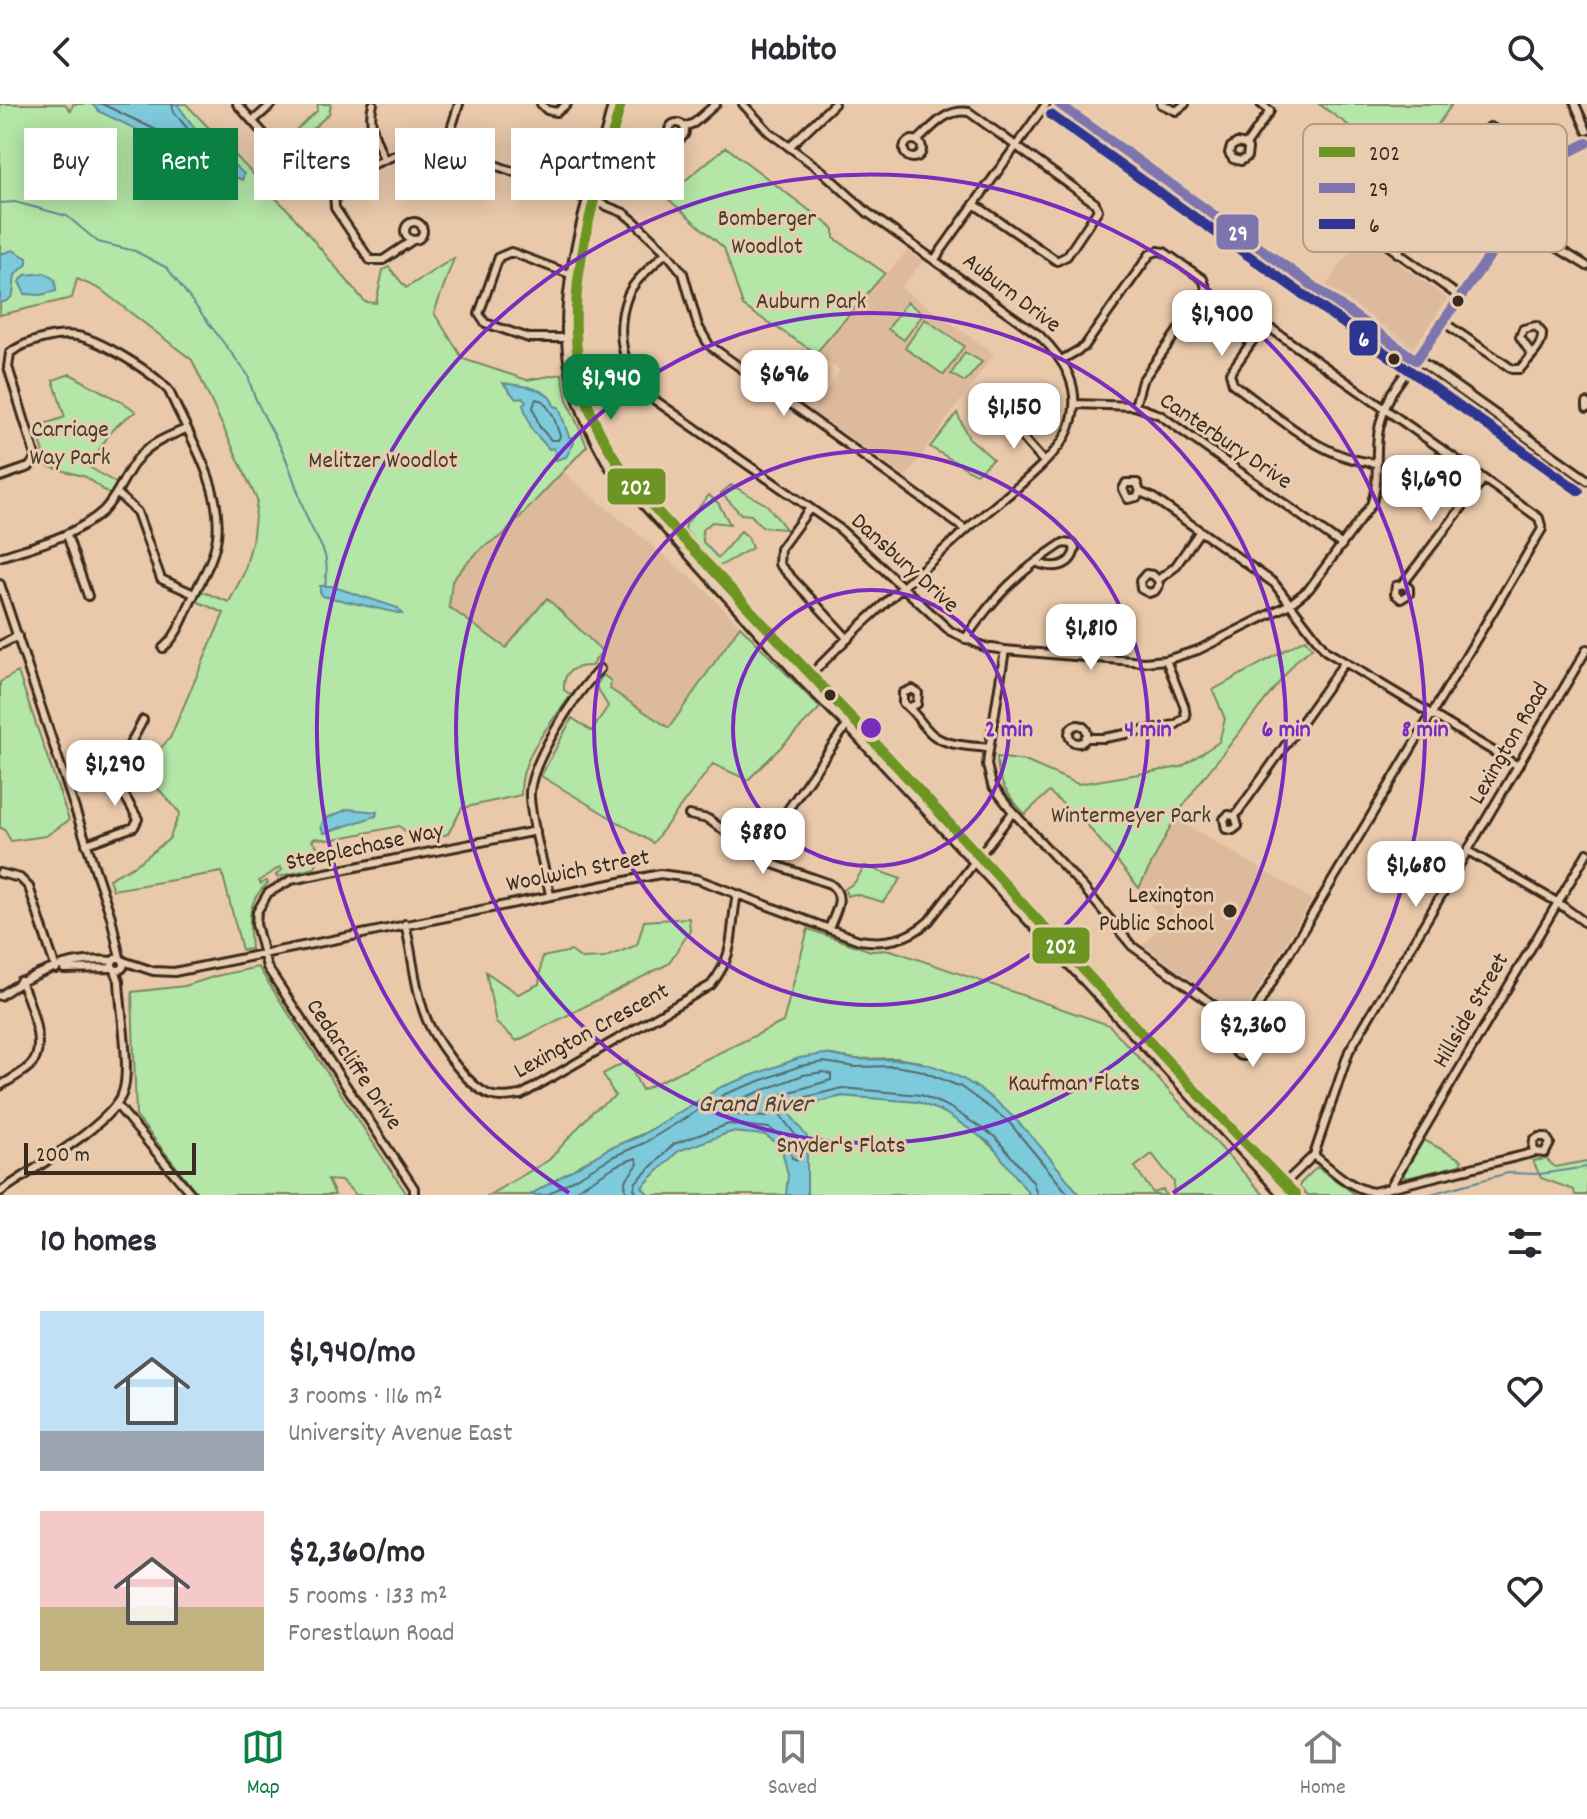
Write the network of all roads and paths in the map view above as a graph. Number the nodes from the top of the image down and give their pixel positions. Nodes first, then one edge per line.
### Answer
1 (237, 104) edge
2 (272, 104) edge
3 (373, 104) edge
4 (459, 104) edge
5 (541, 104) edge
6 (567, 104) edge
7 (613, 104) edge
8 (621, 104) edge
9 (716, 104) edge
10 (743, 104) edge
11 (834, 104) edge
12 (1046, 104) edge
13 (1059, 104) edge
14 (1161, 104) edge
15 (1185, 104) edge
16 (1261, 104) edge
17 (1575, 104) edge
18 (253, 121) junction
19 (684, 127) dead end
20 (260, 128) edge
21 (451, 128) edge
22 (1587, 131) edge
23 (917, 141) dead end
24 (1587, 143) edge
25 (1246, 145) dead end
26 (1016, 146) junction
27 (789, 147) junction
28 (1567, 153) edge
29 (395, 155) edge
30 (384, 159) junction
31 (379, 161) edge
32 (495, 166) edge
33 (335, 200) edge
34 (592, 202) junction
35 (974, 204) junction
36 (413, 240) dead end
37 (666, 252) junction
38 (1492, 252) edge
39 (1564, 252) edge
40 (1397, 253) edge
41 (935, 259) junction
42 (1587, 266) edge
43 (574, 276) junction
44 (1460, 297) junction
45 (1443, 322) junction
46 (570, 338) junction
47 (1532, 355) junction
48 (1063, 359) junction
49 (1416, 360) junction
50 (1075, 404) junction
51 (1135, 406) junction
52 (1384, 410) junction
53 (1006, 419) dead end
54 (186, 429) junction
55 (1044, 462) junction
56 (1377, 463) junction
57 (0, 477) edge
58 (1483, 480) junction
59 (1587, 480) edge
60 (1140, 492) dead end
61 (117, 493) junction
62 (810, 508) junction
63 (966, 530) junction
64 (1200, 531) junction
65 (67, 535) junction
66 (1342, 545) junction
67 (0, 557) edge
68 (1038, 563) junction
69 (713, 575) junction
70 (1158, 580) dead end
71 (0, 584) edge
72 (1403, 584) dead end
73 (904, 588) junction
74 (194, 594) junction
75 (88, 596) dead end
76 (1290, 604) junction
77 (18, 636) junction
78 (848, 639) junction
79 (965, 639) junction
80 (0, 645) edge
81 (163, 648) dead end
82 (1587, 649) edge
83 (1005, 650) junction
84 (1166, 660) junction
85 (1344, 663) junction
86 (600, 669) dead end
87 (810, 675) junction
88 (804, 682) junction
89 (910, 707) dead end
90 (1431, 714) junction
91 (143, 720) dead end
92 (850, 723) junction
93 (1085, 738) dead end
94 (989, 748) junction
95 (1518, 766) junction
96 (112, 778) junction
97 (69, 791) junction
98 (1013, 812) junction
99 (689, 815) dead end
100 (1235, 816) dead end
101 (536, 831) junction
102 (86, 844) junction
103 (1468, 851) junction
104 (1587, 853) edge
105 (757, 854) junction
106 (976, 859) junction
107 (0, 873) edge
108 (737, 894) junction
109 (550, 895) junction
110 (1557, 902) junction
111 (405, 924) junction
112 (1587, 924) edge
113 (829, 929) junction
114 (263, 954) junction
115 (118, 964) junction
116 (56, 969) junction
117 (20, 981) junction
118 (0, 996) edge
119 (1240, 1024) junction
120 (1242, 1038) dead end
121 (0, 1086) edge
122 (116, 1104) junction
123 (1536, 1152) dead end
124 (1314, 1155) junction
125 (1285, 1183) junction
126 (1390, 1187) junction
127 (0, 1192) edge
128 (1280, 1192) edge
129 (192, 1195) edge
130 (414, 1195) edge
131 (1296, 1195) edge

1 - 18 street
2 - 18 street
3 - 30 street
4 - 21 street
5 - 6 street
7 - 34 main road
8 - 34 main road
9 - 19 street
10 - 27 street, Auburn Drive
11 - 27 street
12 - 26 street
13 - 49 main road
14 - 15 street
16 - 25 street
17 - 22 street
18 - 20 street
23 - 26 street
24 - 28 street, Dansbury Drive
26 - 35 street
26 - 35 street
27 - 41 street, Auburn Drive
29 - 30 street
30 - 31 street
32 - 34 street
33 - 36 street
34 - 37 street
34 - 43 main road
35 - 41 street
37 - 62 street, Dansbury Drive
37 - 63 street
38 - 44 street, Dansbury Drive
39 - 42 street
40 - 44 street
41 - 48 street, Auburn Drive
43 - 46 main road
43 - 46 street
44 - 45 street, Dansbury Drive
45 - 47 street
45 - 49 street, Dansbury Drive
46 - 69 main road
47 - 47 street
48 - 50 street, Auburn Drive
48 - 51 street
49 - 52 street, Dansbury Drive
49 - 59 main road
50 - 51 street, Canterbury Drive
50 - 55 street
51 - 66 street, Canterbury Drive
52 - 56 street, Dansbury Drive
52 - 56 street
52 - 58 street
53 - 55 street
54 - 57 street
54 - 61 street
54 - 74 street
55 - 63 street
56 - 66 street, Dansbury Drive
58 - 72 street
58 - 90 street
60 - 64 street
61 - 65 street
61 - 74 street
62 - 73 street, Dansbury Drive
62 - 78 street
63 - 73 street
64 - 70 street
64 - 76 street
65 - 67 street
65 - 75 street
66 - 76 street, Dansbury Drive
68 - 68 street
68 - 79 street
69 - 87 main road
69 - 88 main road
71 - 77 street
73 - 78 street
73 - 79 street, Dansbury Drive
74 - 81 street
76 - 84 street, Dansbury Drive
76 - 85 street
77 - 80 street
77 - 97 street
78 - 87 street
79 - 83 street, Dansbury Drive
82 - 95 street, Lexington Road
83 - 84 street, Dansbury Drive
83 - 94 street
84 - 93 street
85 - 90 street
85 - 100 street
86 - 101 street
87 - 88 street
87 - 92 main road
88 - 92 main road
89 - 94 street
90 - 95 street
90 - 119 street
91 - 96 street
92 - 105 street
92 - 106 main road
94 - 98 street
95 - 103 street, Lexington Road
96 - 97 street
96 - 102 street
97 - 102 street
98 - 106 street, Woolwich Street
98 - 119 street
99 - 105 street
101 - 109 street
101 - 114 street, Steeplechase Way
102 - 115 street
103 - 110 street
103 - 124 street, Lexington Road
104 - 110 street, Hillside Street
105 - 113 street
106 - 113 street, Woolwich Street
106 - 125 main road
106 - 128 main road
107 - 116 street
108 - 109 street, Woolwich Street
108 - 111 street, Lexington Crescent
108 - 113 street, Woolwich Street
109 - 111 street, Woolwich Street
110 - 112 street
110 - 126 street, Hillside Street
111 - 114 street, Woolwich Street
114 - 115 street, Woolwich Street
114 - 130 street, Cedarcliffe Drive
115 - 116 street, Woolwich Street
115 - 122 street
116 - 117 street, Woolwich Street
117 - 118 street, Woolwich Street
117 - 121 street
119 - 120 street
122 - 127 street
122 - 129 street
123 - 126 street
124 - 125 street, Lexington Road
124 - 126 street
125 - 128 street, Lexington Road
125 - 131 main road

